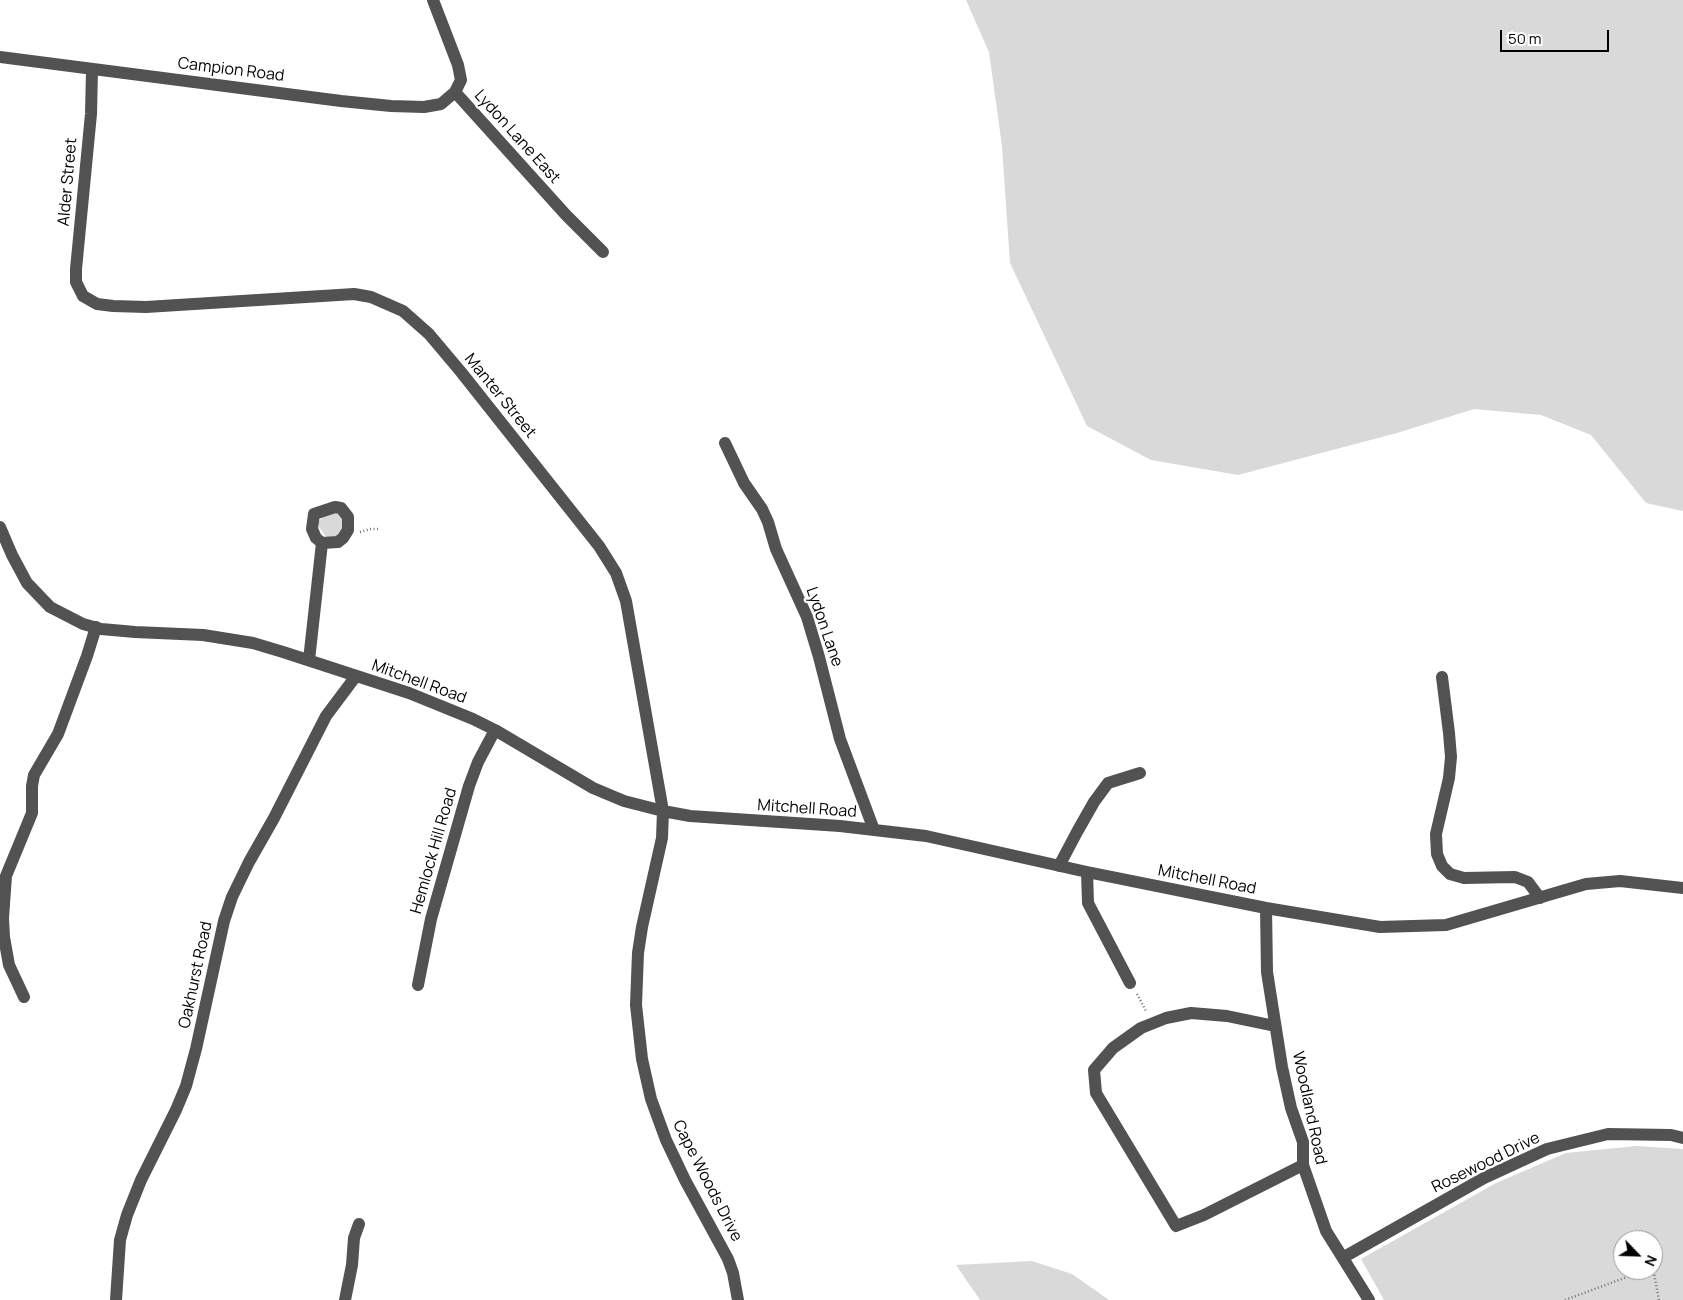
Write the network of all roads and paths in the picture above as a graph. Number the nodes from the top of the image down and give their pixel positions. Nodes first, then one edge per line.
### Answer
1 (433, 0) edge
2 (0, 57) edge
3 (92, 70) junction
4 (455, 92) junction
5 (603, 252) dead end
6 (83, 296) joint
7 (725, 442) dead end
8 (0, 527) edge
9 (380, 529) dead end
10 (348, 530) junction
11 (322, 543) junction
12 (96, 627) junction
13 (308, 660) junction
14 (356, 676) junction
15 (1442, 677) dead end
16 (495, 730) junction
17 (1140, 773) dead end
18 (663, 811) junction
19 (874, 830) junction
20 (1059, 866) junction
21 (1087, 872) junction
22 (1683, 888) edge
23 (1540, 898) junction
24 (1266, 908) junction
25 (1130, 983) joint
26 (418, 985) dead end
27 (24, 997) dead end
28 (1153, 1023) junction
29 (1275, 1026) junction
30 (1683, 1138) edge
31 (1303, 1165) junction
32 (359, 1224) dead end
33 (1344, 1257) junction
34 (1619, 1280) edge
35 (1656, 1280) edge
36 (116, 1300) edge
37 (345, 1300) edge
38 (738, 1300) edge
39 (1369, 1300) edge
40 (1565, 1300) edge
41 (1660, 1300) edge

1 - 4 street, Lydon Lane East
2 - 3 street, Campion Road
3 - 4 street, Campion Road
3 - 6 street, Alder Street
4 - 5 street, Lydon Lane East
6 - 18 street, Manter Street
7 - 19 street, Lydon Lane
8 - 12 street, Mitchell Road
9 - 10 path
10 - 11 street
10 - 11 street
11 - 13 street
12 - 13 street, Mitchell Road
12 - 27 street
13 - 14 street, Mitchell Road
14 - 16 street, Mitchell Road
14 - 36 street, Oakhurst Road
15 - 23 street
16 - 18 street, Mitchell Road
16 - 26 street, Hemlock Hill Road
17 - 20 street
18 - 19 street, Mitchell Road
18 - 38 street, Cape Woods Drive
19 - 20 street, Mitchell Road
20 - 21 street, Mitchell Road
21 - 24 street, Mitchell Road
21 - 25 street
22 - 23 street, Mitchell Road
23 - 24 street, Mitchell Road
24 - 29 street, Woodland Road
25 - 28 path
28 - 29 street
28 - 31 street
29 - 31 street, Woodland Road
30 - 33 street, Rosewood Drive
31 - 33 street, Woodland Road
32 - 37 street
33 - 39 street, Woodland Road
34 - 40 path
35 - 41 path

